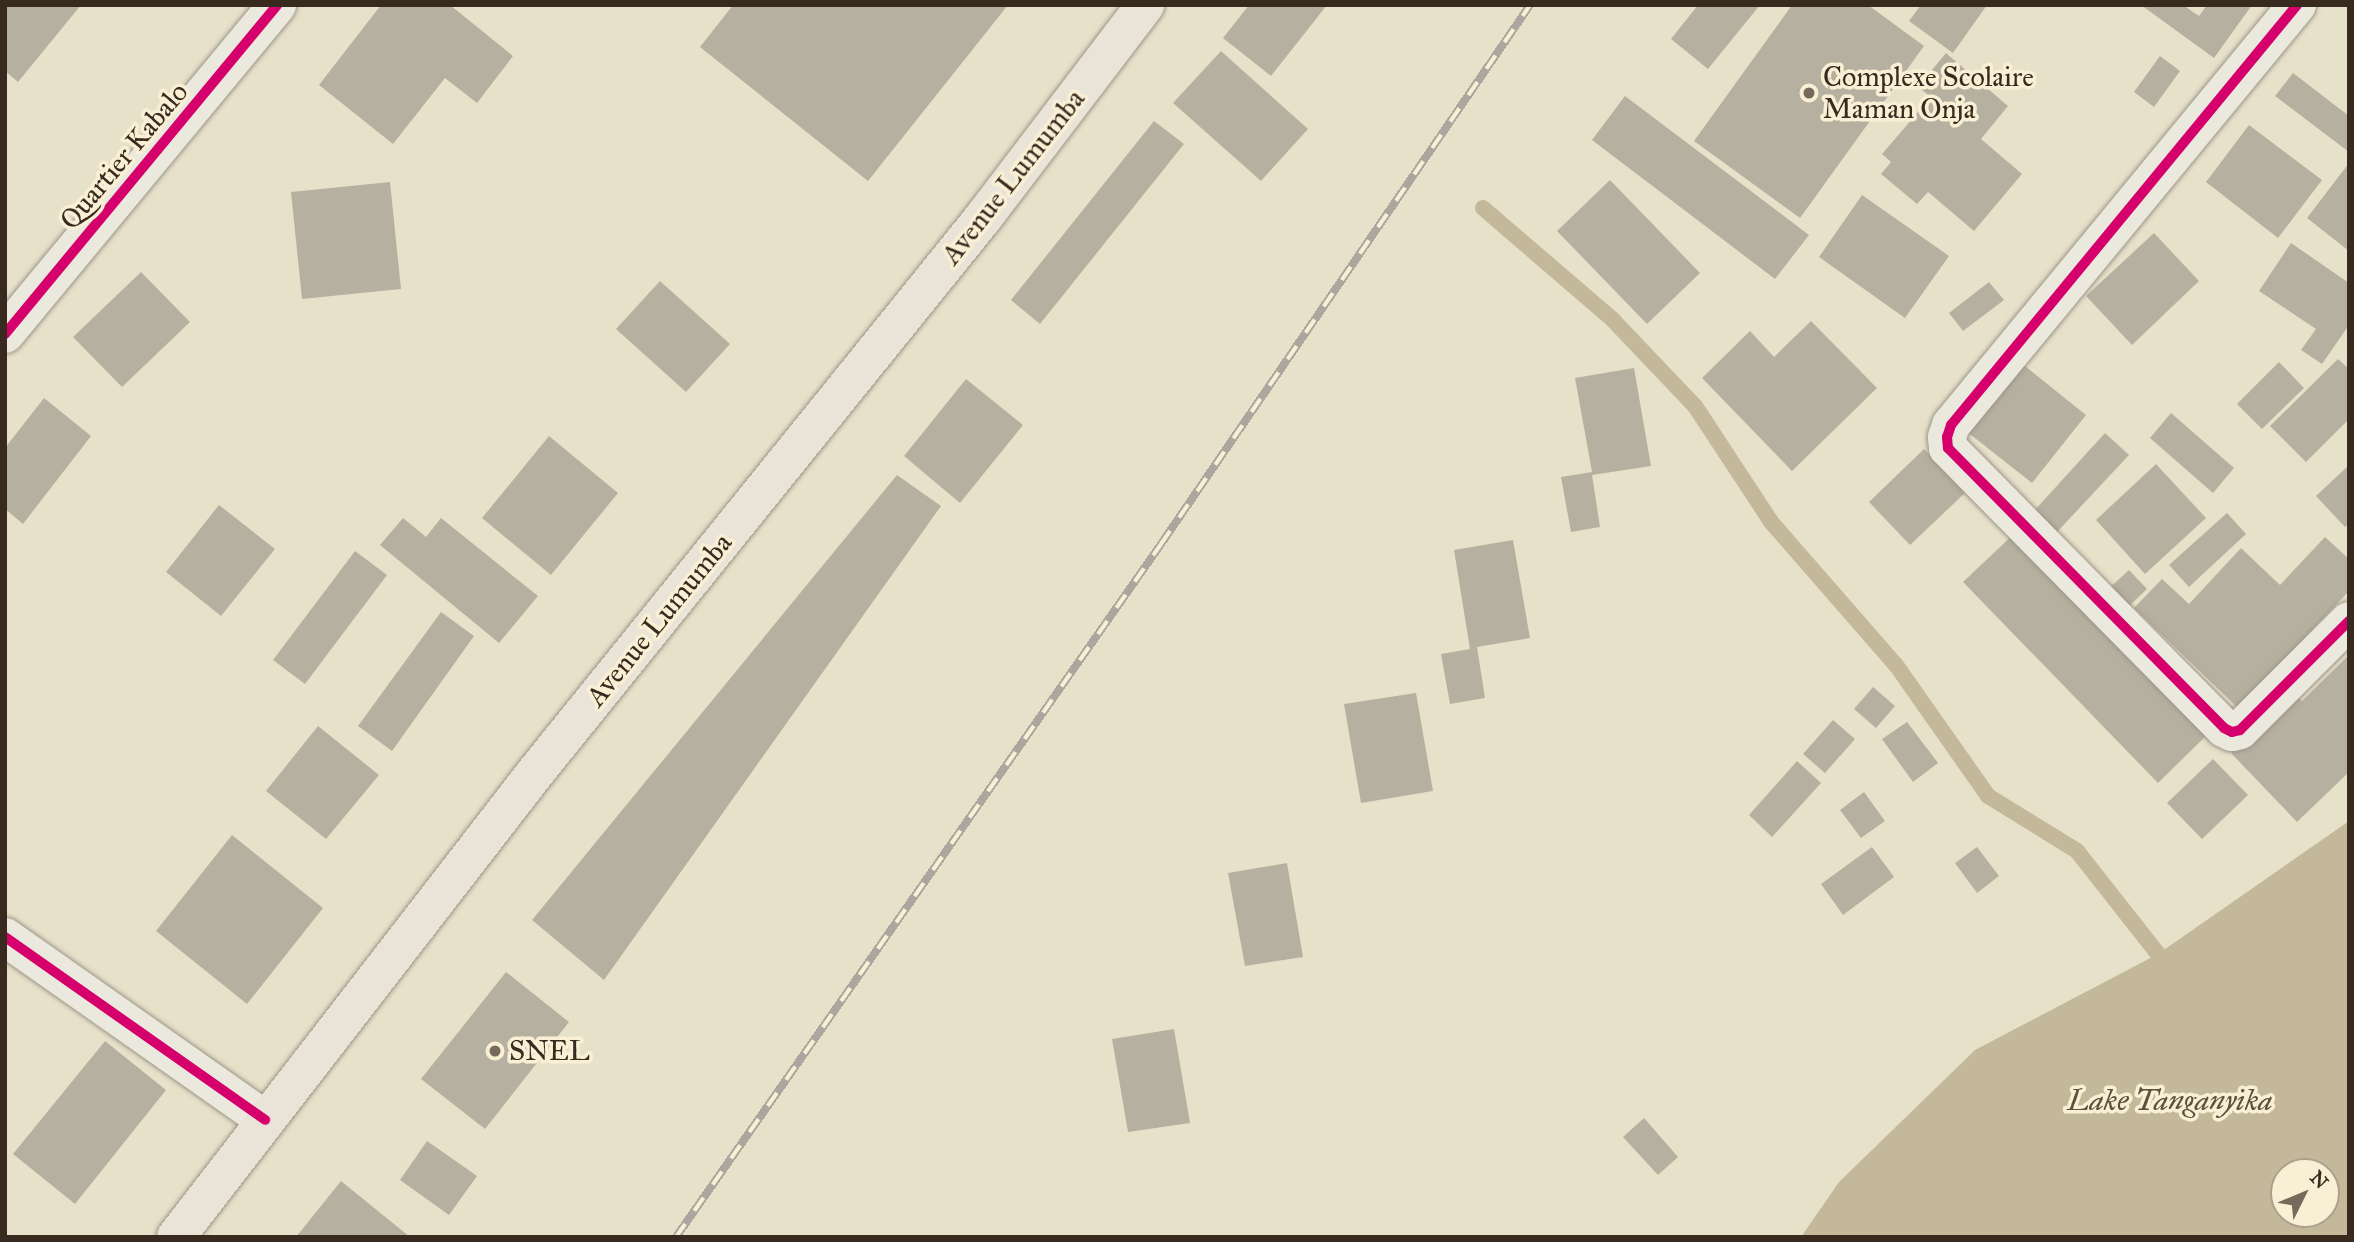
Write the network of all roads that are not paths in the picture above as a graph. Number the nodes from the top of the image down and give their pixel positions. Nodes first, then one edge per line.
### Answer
1 (277, 5) edge
2 (1145, 5) edge
3 (2297, 5) edge
4 (5, 334) edge
5 (2349, 621) edge
6 (5, 937) edge
7 (265, 1120) junction
8 (176, 1237) edge

1 - 4 street, Quartier Kabalo
2 - 7 highway, Avenue Lumumba
3 - 5 street
6 - 7 street
7 - 8 highway, Avenue Lumumba

